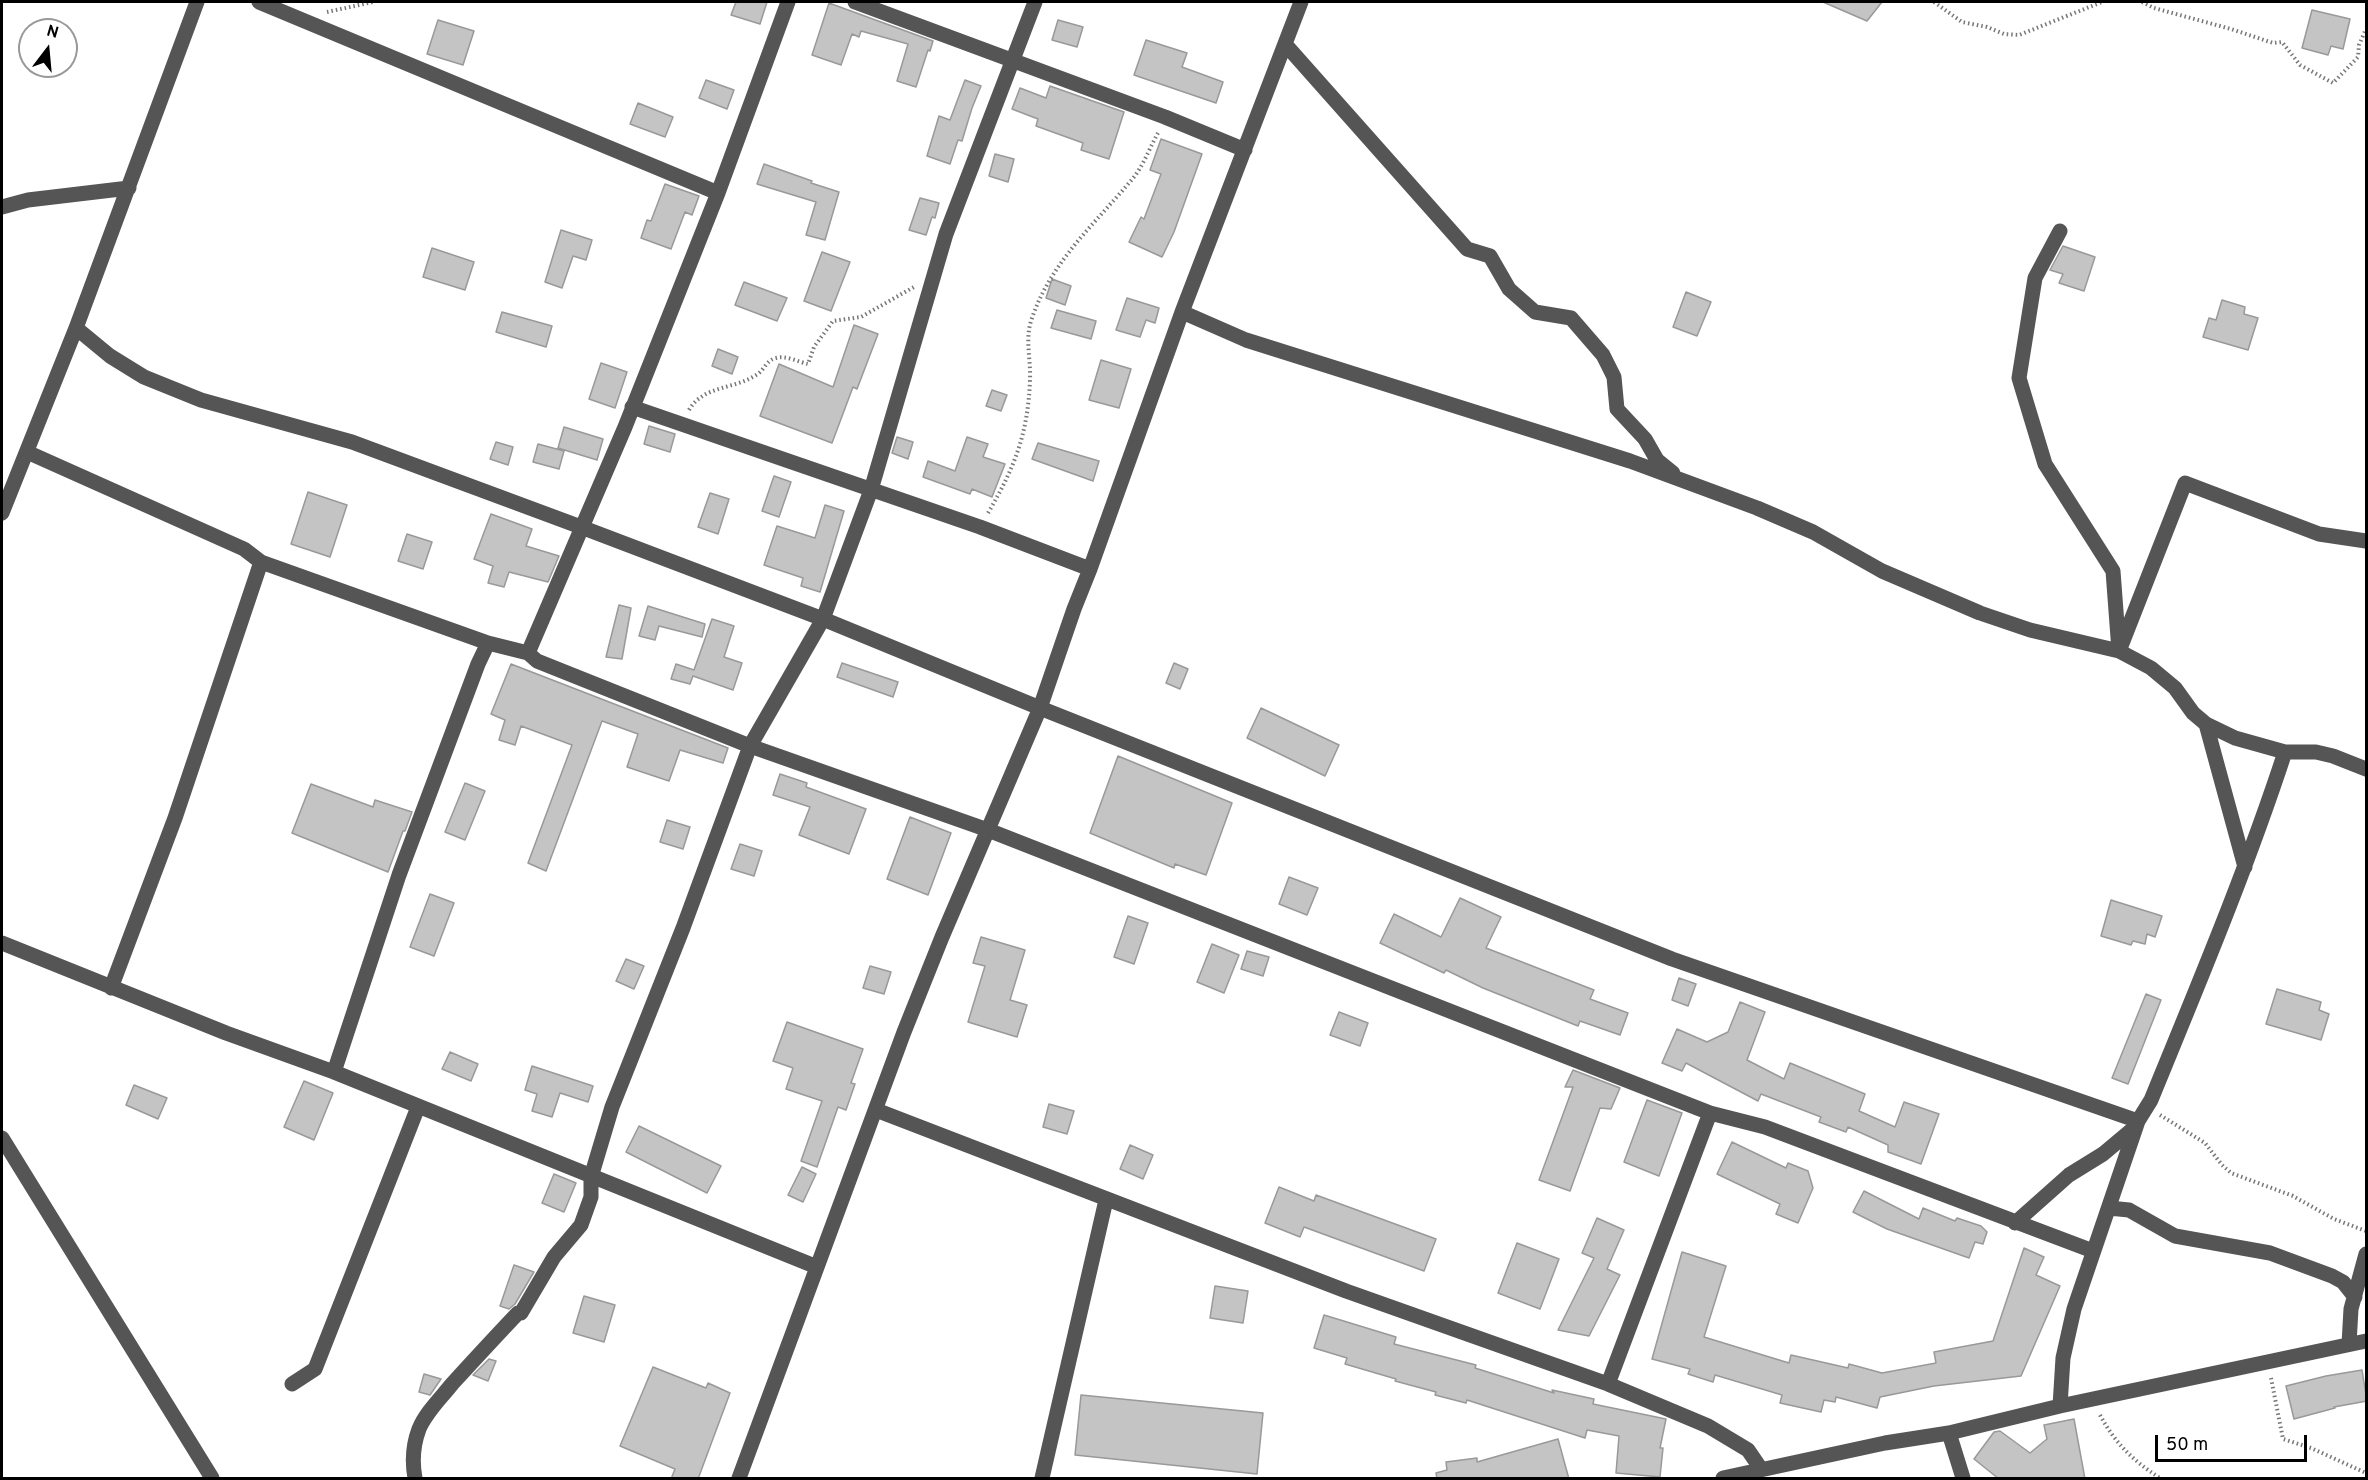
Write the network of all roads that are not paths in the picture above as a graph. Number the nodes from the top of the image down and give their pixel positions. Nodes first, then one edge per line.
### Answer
1 (197, 2) edge
2 (259, 2) edge
3 (788, 2) edge
4 (855, 2) edge
5 (1035, 2) edge
6 (1301, 2) edge
7 (1285, 44) junction
8 (1013, 60) junction
9 (1245, 150) junction
10 (129, 188) junction
11 (718, 193) junction
12 (2, 207) edge
13 (2060, 231) dead end
14 (1182, 312) junction
15 (76, 328) junction
16 (632, 407) junction
17 (27, 452) junction
18 (1680, 479) junction
19 (871, 490) junction
20 (2, 513) edge
21 (581, 527) junction
22 (2367, 541) edge
23 (261, 562) junction
24 (1090, 569) junction
25 (823, 619) junction
26 (488, 644) junction
27 (2119, 651) junction
28 (528, 653) junction
29 (1040, 708) junction
30 (2206, 724) junction
31 (750, 746) junction
32 (2285, 752) junction
33 (2367, 769) edge
34 (988, 830) junction
35 (2245, 867) junction
36 (2, 943) edge
37 (111, 988) junction
38 (334, 1072) junction
39 (418, 1107) junction
40 (876, 1110) junction
41 (1710, 1113) junction
42 (2140, 1118) junction
43 (2, 1138) edge
44 (591, 1177) junction
45 (1106, 1200) junction
46 (2109, 1208) junction
47 (2015, 1223) junction
48 (2093, 1251) junction
49 (2367, 1254) edge
50 (817, 1267) junction
51 (2355, 1297) junction
52 (2367, 1341) edge
53 (2349, 1344) junction
54 (292, 1384) dead end
55 (1608, 1384) junction
56 (2060, 1406) junction
57 (1949, 1433) junction
58 (1761, 1469) junction
59 (212, 1479) edge
60 (415, 1479) edge
61 (739, 1479) edge
62 (1042, 1479) edge
63 (1723, 1479) edge
64 (1964, 1479) edge

1 - 10 street
2 - 11 street
3 - 11 street
4 - 8 street
5 - 8 street
6 - 7 street
7 - 9 street
7 - 18 street
8 - 9 street
8 - 19 street
9 - 14 street
10 - 12 street
10 - 15 street
11 - 16 street
13 - 27 street
14 - 18 street
14 - 24 street
15 - 17 street
15 - 21 street
16 - 19 street
16 - 21 street
17 - 20 street
17 - 23 street
18 - 27 street
19 - 24 street
19 - 25 street
21 - 25 street
21 - 28 street
22 - 27 street
23 - 26 street
23 - 37 street
24 - 29 street
25 - 29 street
25 - 31 street
26 - 28 street
26 - 38 street
27 - 30 street
28 - 31 street
29 - 34 street
29 - 42 street
30 - 32 street
30 - 35 street
31 - 34 street
31 - 44 street
32 - 33 street
32 - 35 street
34 - 40 street
34 - 41 street
35 - 42 street
36 - 37 street
37 - 38 street
38 - 39 street
39 - 44 street
39 - 54 street
40 - 45 street
40 - 50 street
41 - 47 street
41 - 55 street
42 - 46 street
42 - 47 street
43 - 59 street
44 - 50 street
44 - 60 street
45 - 55 street
45 - 62 street
46 - 48 street
46 - 51 street
47 - 48 street
48 - 56 street
49 - 51 street
50 - 61 street
51 - 53 street
52 - 53 street
53 - 56 street
55 - 58 street
56 - 57 street
57 - 58 street
57 - 64 street
58 - 63 street

